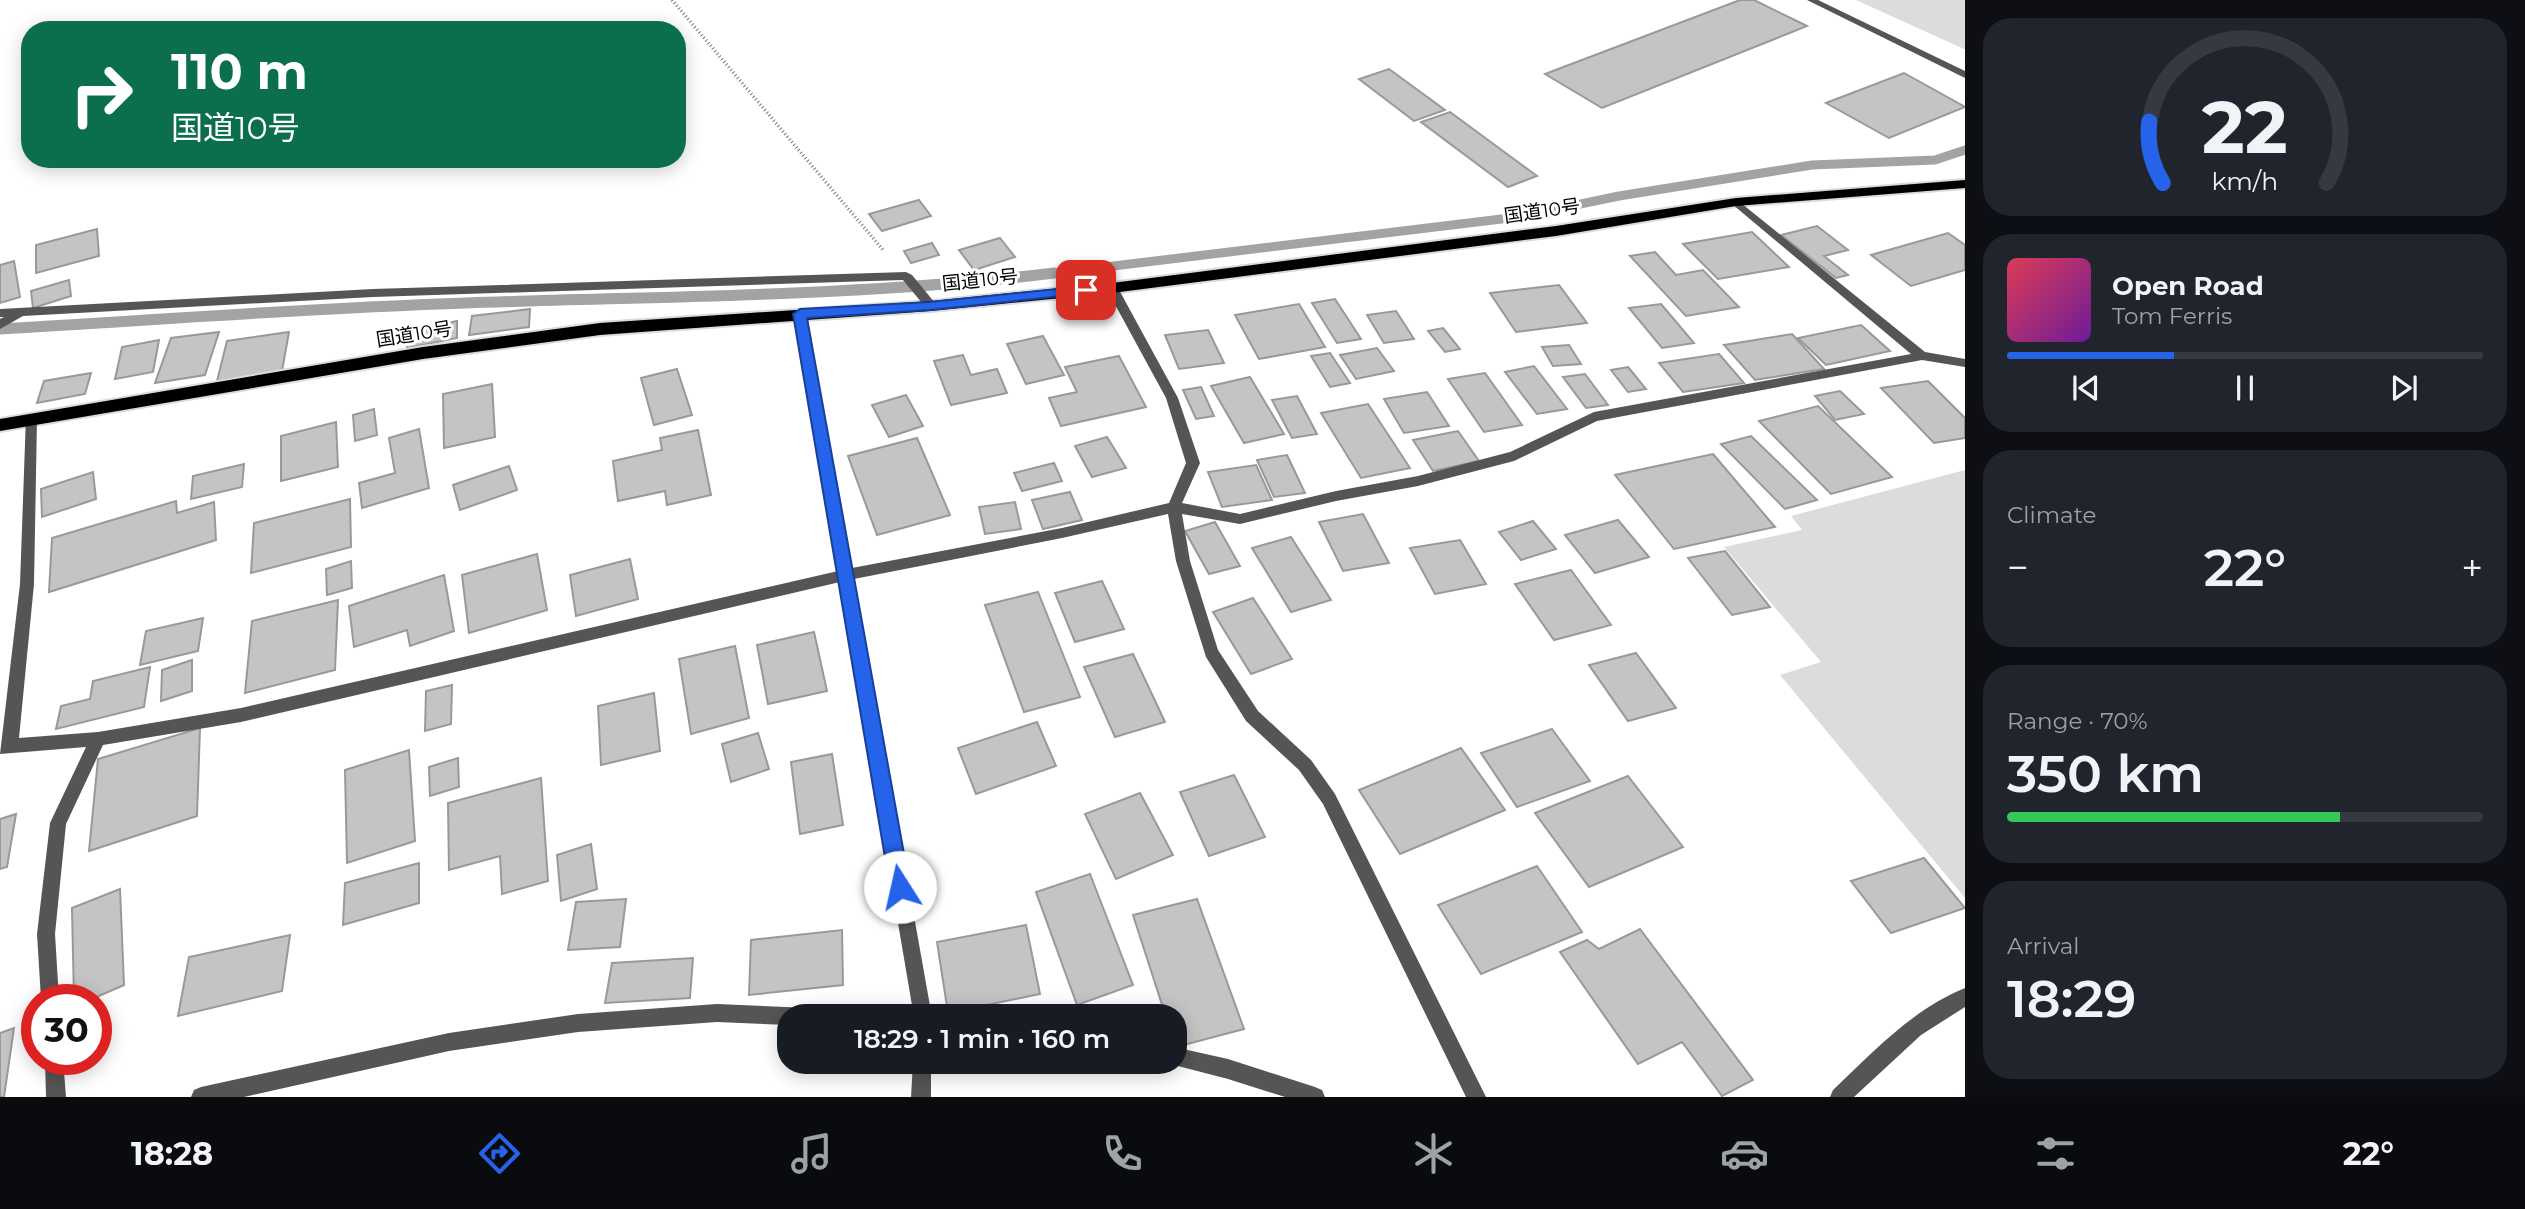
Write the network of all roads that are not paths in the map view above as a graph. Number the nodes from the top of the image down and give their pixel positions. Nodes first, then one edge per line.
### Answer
1 (1811, 0) edge
2 (1965, 75) edge
3 (1965, 184) edge
4 (1736, 202) junction
5 (1112, 288) junction
6 (928, 303) junction
7 (0, 313) edge
8 (19, 313) junction
9 (800, 314) junction
10 (0, 325) edge
11 (1922, 356) junction
12 (1965, 363) edge
13 (31, 419) junction
14 (0, 425) edge
15 (1174, 506) junction
16 (846, 575) junction
17 (98, 739) junction
18 (5, 746) edge
19 (49, 984) edge
20 (1965, 997) edge
21 (921, 1004) edge
22 (777, 1016) edge
23 (1187, 1059) edge
24 (922, 1074) edge
25 (55, 1075) edge
26 (56, 1097) edge
27 (201, 1097) edge
28 (921, 1097) edge
29 (1315, 1097) edge
30 (1476, 1097) edge
31 (1840, 1097) edge

1 - 2 street
3 - 4 highway, 国道10号
4 - 5 highway, 国道10号
4 - 11 street
5 - 6 highway, 国道10号
5 - 15 street
6 - 8 street
6 - 9 highway, 国道10号
7 - 8 street
8 - 10 street
9 - 13 highway, 国道10号
9 - 16 street
11 - 12 street
11 - 15 street
13 - 14 highway, 国道10号
13 - 18 street
15 - 16 street
15 - 30 street
16 - 17 street
16 - 21 street
17 - 18 street
17 - 19 street
20 - 31 street
22 - 27 street
23 - 29 street
24 - 28 street
25 - 26 street

